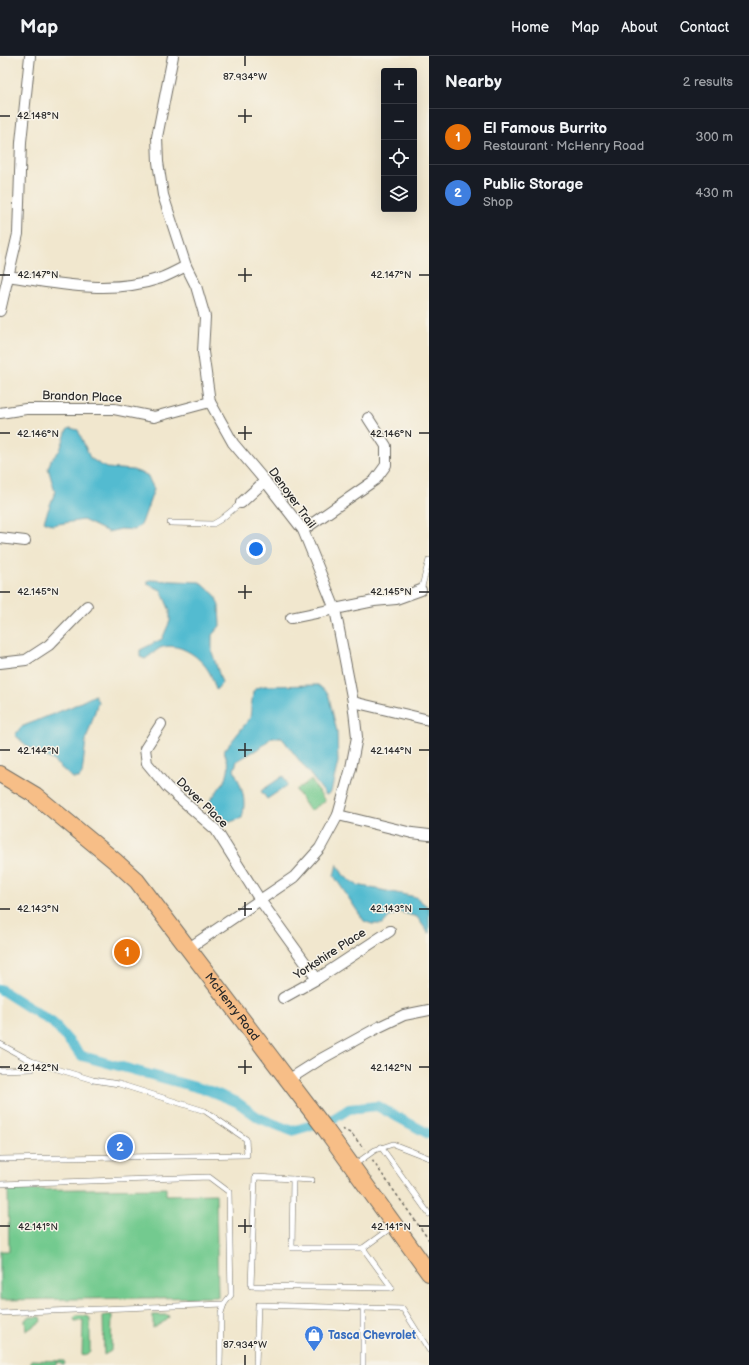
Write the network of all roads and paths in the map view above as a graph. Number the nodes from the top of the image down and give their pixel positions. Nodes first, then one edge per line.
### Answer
1 (30, 56) edge
2 (173, 56) edge
3 (186, 266) junction
4 (8, 276) junction
5 (0, 311) edge
6 (210, 402) junction
7 (0, 413) edge
8 (368, 418) dead end
9 (265, 481) junction
10 (241, 503) joint
11 (170, 523) dead end
12 (303, 530) junction
13 (0, 538) edge
14 (25, 541) dead end
15 (429, 560) edge
16 (421, 590) joint
17 (87, 606) dead end
18 (335, 609) junction
19 (291, 618) dead end
20 (0, 663) edge
21 (353, 702) junction
22 (429, 720) edge
23 (161, 724) dead end
24 (0, 774) edge
25 (338, 815) junction
26 (429, 835) edge
27 (260, 900) junction
28 (390, 931) dead end
29 (189, 948) junction
30 (317, 979) junction
31 (283, 998) dead end
32 (429, 1010) edge
33 (0, 1044) edge
34 (31, 1061) junction
35 (0, 1070) edge
36 (288, 1080) junction
37 (331, 1129) junction
38 (381, 1147) junction
39 (368, 1155) junction
40 (429, 1158) edge
41 (0, 1159) edge
42 (352, 1167) junction
43 (293, 1179) junction
44 (312, 1180) dead end
45 (0, 1184) edge
46 (429, 1214) edge
47 (394, 1225) junction
48 (429, 1240) edge
49 (363, 1248) junction
50 (429, 1273) edge
51 (224, 1304) junction
52 (363, 1308) junction
53 (0, 1313) edge
54 (429, 1350) edge
55 (220, 1365) edge
56 (256, 1365) edge
57 (363, 1365) edge

1 - 4 street
2 - 3 street, Denoyer Trail
3 - 4 street
3 - 6 street, Denoyer Trail
4 - 5 street
6 - 7 street, Brandon Place
6 - 9 street, Denoyer Trail
8 - 12 street
9 - 10 street
9 - 12 street, Denoyer Trail
10 - 11 lane
12 - 18 street, Denoyer Trail
13 - 14 street
15 - 16 lane
16 - 18 street
17 - 20 street
18 - 19 street
18 - 21 street, Denoyer Trail
21 - 22 street
21 - 25 street, Denoyer Trail
23 - 27 street, Dover Place
24 - 29 main road, McHenry Road
25 - 26 street
25 - 27 street, Denoyer Trail
27 - 29 street, Denoyer Trail
27 - 30 street, Dover Place
28 - 30 street, Yorkshire Place
29 - 36 main road, McHenry Road
30 - 31 street, Yorkshire Place
32 - 36 street
33 - 34 lane
34 - 35 lane
34 - 41 lane
36 - 37 main road, McHenry Road
37 - 39 path
37 - 42 main road, McHenry Road
38 - 39 lane
38 - 40 lane
38 - 46 lane
39 - 42 lane
39 - 48 path
42 - 47 main road, McHenry Road
43 - 44 lane
43 - 49 lane
43 - 49 lane
45 - 51 lane
47 - 49 lane
47 - 50 main road, McHenry Road
51 - 53 lane
51 - 55 lane
52 - 54 lane
52 - 56 lane
52 - 57 lane

